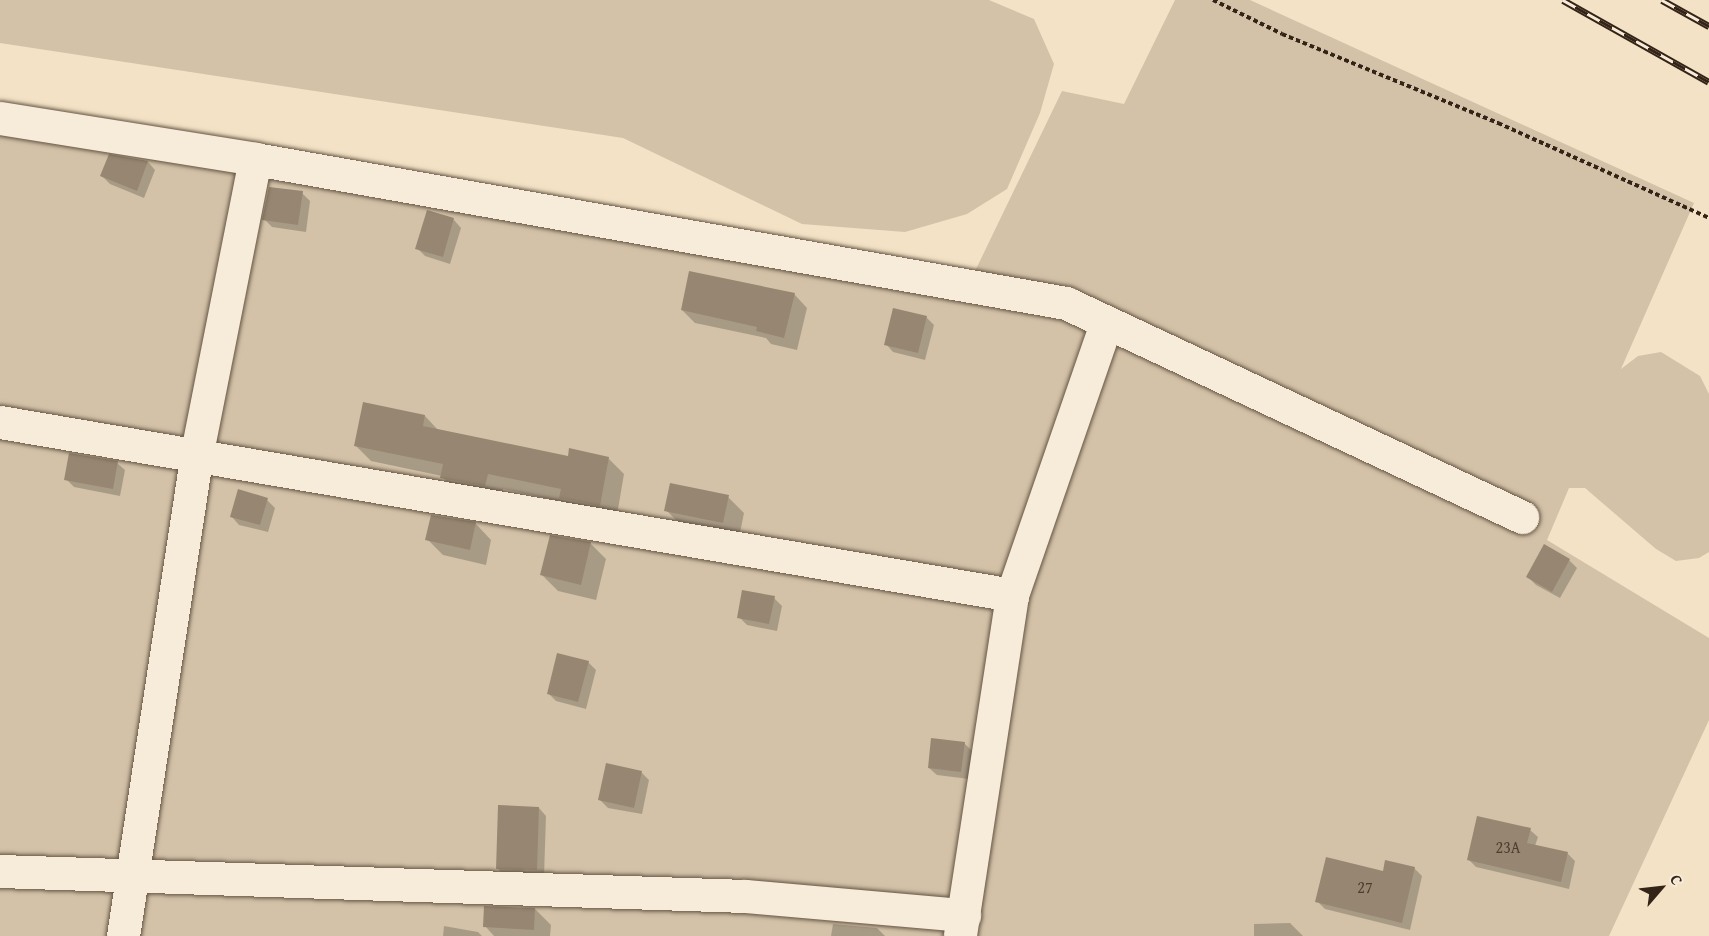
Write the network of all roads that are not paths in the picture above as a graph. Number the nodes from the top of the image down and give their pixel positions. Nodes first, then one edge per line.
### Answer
1 (0, 118) edge
2 (255, 159) junction
3 (1106, 324) junction
4 (0, 422) edge
5 (196, 457) junction
6 (1522, 517) dead end
7 (1012, 595) junction
8 (0, 871) edge
9 (133, 876) junction
10 (962, 925) edge
11 (123, 936) edge

1 - 2 street
2 - 3 street
2 - 5 street
3 - 6 street
3 - 7 street
4 - 5 street
5 - 7 street
5 - 9 street
7 - 10 street
8 - 9 street
9 - 10 street
9 - 11 street

